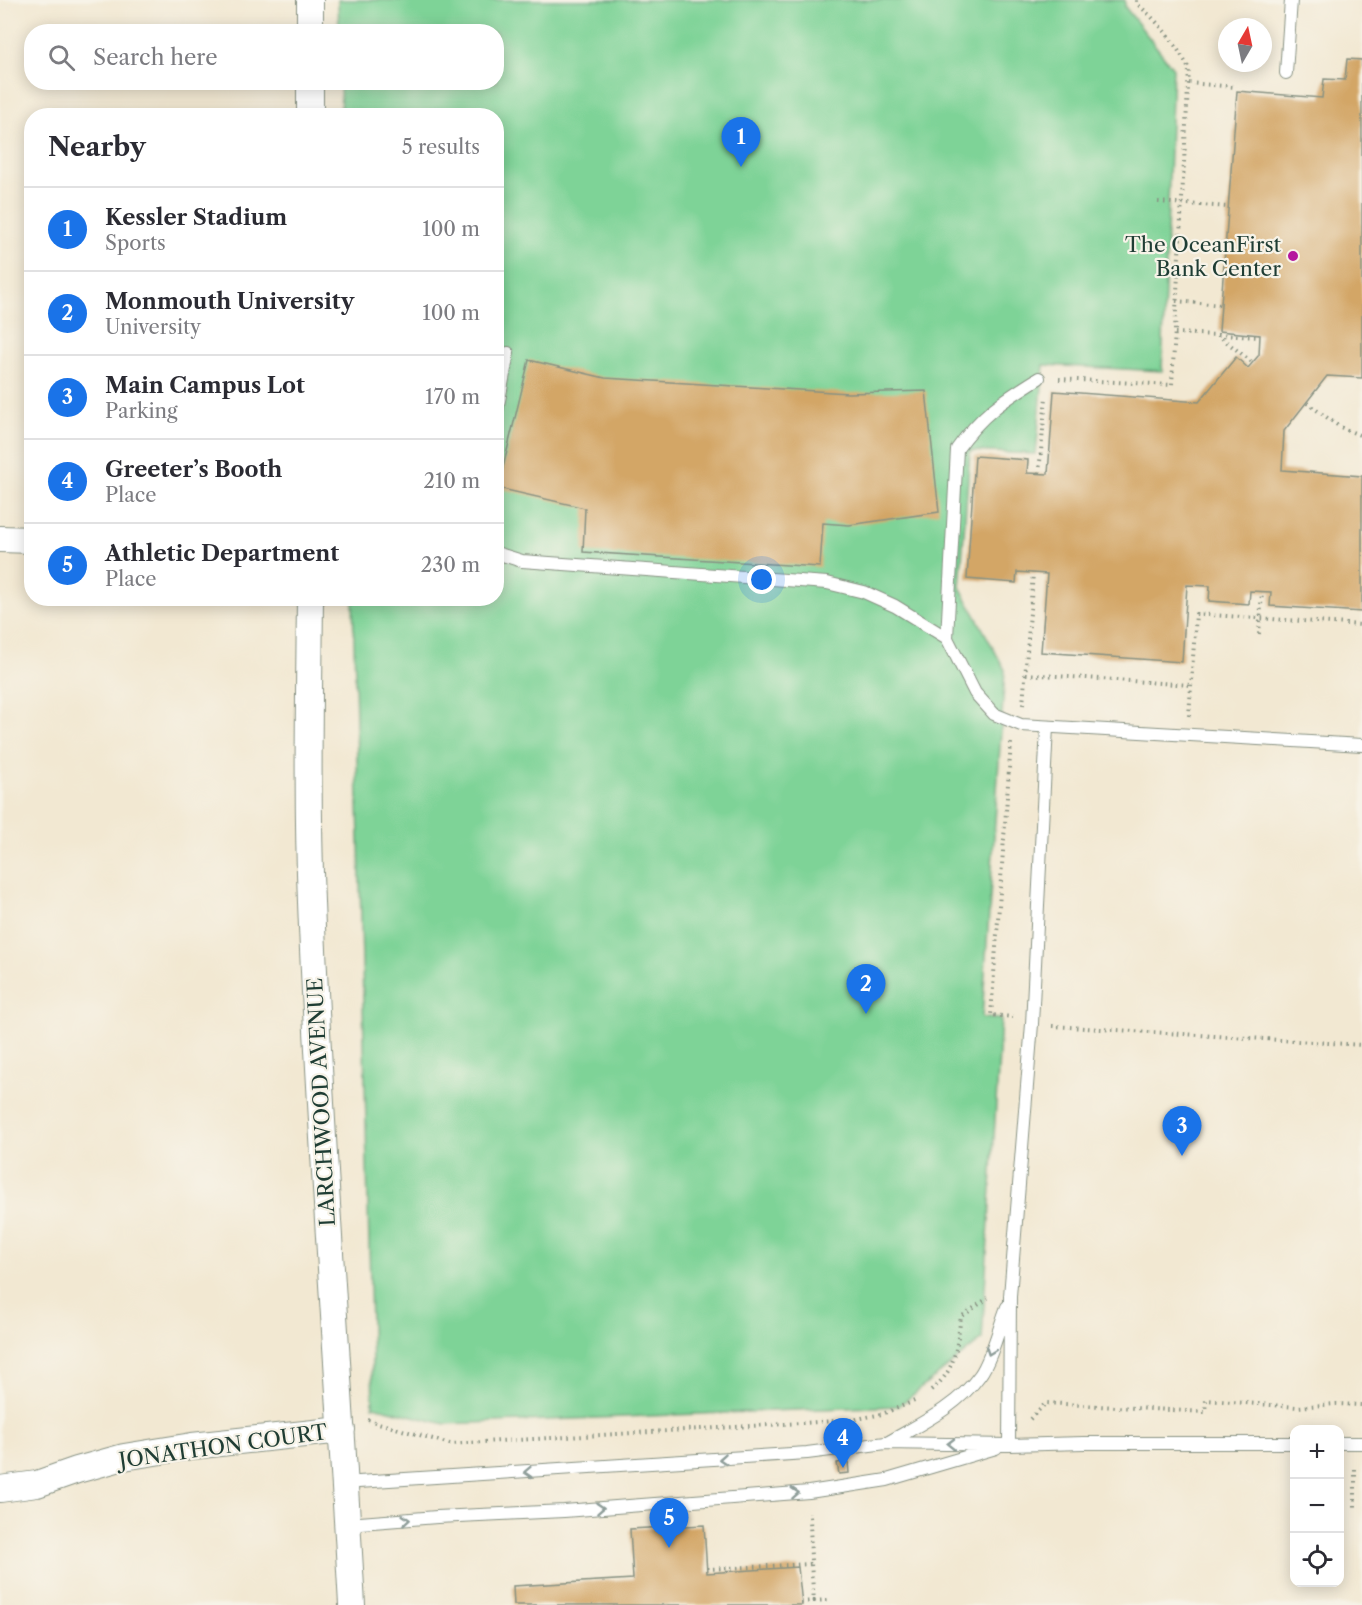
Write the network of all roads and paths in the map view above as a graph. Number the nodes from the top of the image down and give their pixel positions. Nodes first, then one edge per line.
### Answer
1 (310, 0) edge
2 (1136, 0) edge
3 (1290, 0) edge
4 (310, 24) edge
5 (1286, 73) dead end
6 (1189, 83) junction
7 (1236, 87) dead end
8 (310, 90) edge
9 (310, 108) edge
10 (1158, 202) dead end
11 (1182, 203) junction
12 (1229, 207) dead end
13 (1176, 302) junction
14 (1221, 305) dead end
15 (1175, 333) junction
16 (1218, 335) junction
17 (1260, 338) dead end
18 (508, 353) dead end
19 (1252, 363) dead end
20 (504, 374) edge
21 (1043, 378) junction
22 (1307, 403) dead end
23 (1362, 436) edge
24 (1039, 473) dead end
25 (0, 539) edge
26 (24, 540) edge
27 (504, 555) edge
28 (1033, 573) dead end
29 (1262, 592) dead end
30 (310, 606) edge
31 (1260, 617) junction
32 (1362, 625) edge
33 (1259, 634) dead end
34 (947, 639) junction
35 (1026, 674) junction
36 (1191, 686) junction
37 (1021, 725) junction
38 (1047, 727) junction
39 (1188, 735) junction
40 (1362, 745) edge
41 (1032, 1024) junction
42 (1362, 1045) edge
43 (1010, 1296) junction
44 (990, 1297) dead end
45 (928, 1393) dead end
46 (921, 1398) dead end
47 (1362, 1405) edge
48 (1028, 1421) dead end
49 (341, 1423) junction
50 (886, 1443) junction
51 (1290, 1443) edge
52 (1344, 1443) edge
53 (1362, 1443) edge
54 (1009, 1445) junction
55 (1355, 1469) dead end
56 (344, 1483) junction
57 (0, 1489) edge
58 (809, 1505) dead end
59 (1355, 1510) dead end
60 (347, 1524) junction
61 (811, 1564) junction
62 (707, 1569) dead end
63 (830, 1600) dead end
64 (814, 1601) junction
65 (801, 1602) dead end
66 (352, 1605) edge

1 - 4 street
2 - 6 path
3 - 5 lane
6 - 7 path
6 - 11 path
8 - 9 street
10 - 11 path
11 - 12 path
11 - 13 path
13 - 14 path
13 - 15 path
15 - 16 path
15 - 21 path
16 - 17 path
16 - 19 path
18 - 20 lane
21 - 24 path
21 - 34 lane
22 - 23 path
25 - 26 street
27 - 34 lane
28 - 35 path
29 - 31 path
30 - 49 street, LARCHWOOD AVENUE
31 - 32 path
31 - 33 path
31 - 36 path
34 - 37 lane
35 - 36 path
35 - 37 path
36 - 39 path
37 - 38 lane
37 - 41 path
38 - 39 lane
38 - 41 lane
39 - 40 lane
41 - 42 path
41 - 43 lane
43 -> 50 lane
43 - 54 lane
44 - 45 path
46 - 49 path
47 - 48 path
49 - 56 street, LARCHWOOD AVENUE
49 - 57 street, JONATHON COURT
54 -> 50 lane
50 -> 56 lane
51 - 54 lane
52 - 53 lane
60 -> 54 lane
55 - 59 path
56 - 60 street, LARCHWOOD AVENUE
58 - 61 path
60 - 66 street, LARCHWOOD AVENUE
61 - 62 path
61 - 64 path
63 - 64 path
64 - 65 path

